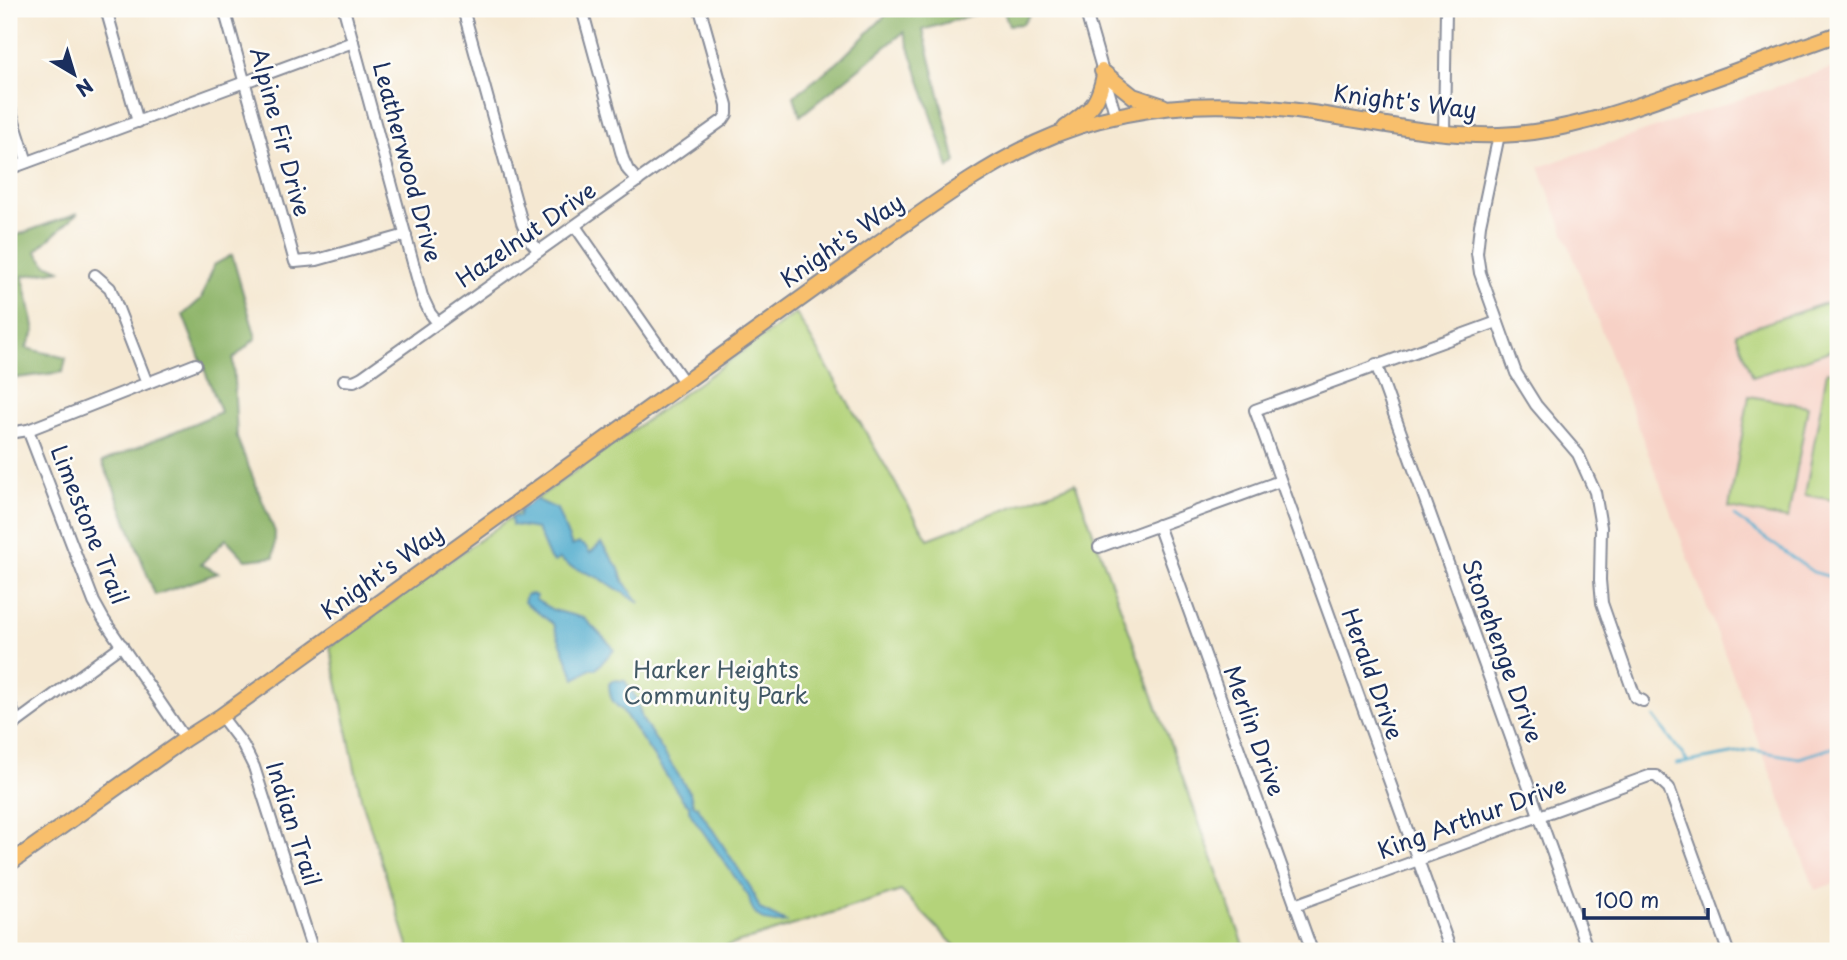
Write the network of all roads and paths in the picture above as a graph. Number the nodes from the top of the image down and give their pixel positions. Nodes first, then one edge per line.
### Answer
1 (106, 9) edge
2 (224, 9) edge
3 (344, 9) edge
4 (463, 9) edge
5 (582, 9) edge
6 (700, 9) edge
7 (1085, 9) edge
8 (1446, 9) edge
9 (1838, 34) edge
10 (353, 42) junction
11 (1103, 73) junction
12 (244, 82) junction
13 (9, 104) edge
14 (1164, 106) junction
15 (1116, 117) junction
16 (138, 122) junction
17 (1444, 132) junction
18 (1058, 134) junction
19 (1499, 135) junction
20 (27, 162) junction
21 (9, 169) edge
22 (638, 181) junction
23 (575, 226) junction
24 (406, 235) junction
25 (540, 251) junction
26 (95, 275) dead end
27 (1497, 321) junction
28 (438, 323) junction
29 (196, 364) dead end
30 (1376, 365) junction
31 (344, 380) dead end
32 (684, 382) junction
33 (147, 383) junction
34 (28, 430) junction
35 (9, 433) edge
36 (1280, 481) junction
37 (1158, 525) junction
38 (1099, 547) dead end
39 (122, 645) junction
40 (9, 701) edge
41 (1643, 701) dead end
42 (221, 716) junction
43 (13, 725) edge
44 (186, 739) junction
45 (1539, 817) junction
46 (1418, 860) junction
47 (9, 864) edge
48 (1295, 905) junction
49 (313, 951) edge
50 (1312, 951) edge
51 (1451, 951) edge
52 (1588, 951) edge
53 (1728, 951) edge

1 - 16 street
2 - 12 street, Alpine Fir Drive
3 - 10 street, Leatherwood Drive
4 - 25 street
5 - 22 street
6 - 22 street, Hazelnut Drive
7 - 11 street
8 - 17 street
9 - 19 main road, Knight's Way
10 - 12 street
10 - 24 street, Leatherwood Drive
11 - 14 main road
11 - 15 street
11 - 18 main road
12 - 16 street
12 - 24 street, Alpine Fir Drive
13 - 20 street
14 - 15 main road, Knight's Way
14 - 17 main road, Knight's Way
15 - 18 main road, Knight's Way
16 - 20 street
17 - 19 main road, Knight's Way
18 - 32 main road, Knight's Way
19 - 27 street
20 - 21 street
22 - 23 street, Hazelnut Drive
23 - 25 street, Hazelnut Drive
23 - 32 street
24 - 28 street, Leatherwood Drive
25 - 28 street, Hazelnut Drive
26 - 33 street
27 - 30 street
27 - 41 street
28 - 31 street, Hazelnut Drive
29 - 33 street
30 - 36 street, Herald Drive
30 - 45 street, Stonehenge Drive
32 - 42 main road, Knight's Way
33 - 34 street
34 - 35 street
34 - 39 street, Limestone Trail
36 - 37 street
36 - 46 street, Herald Drive
37 - 38 street
37 - 48 street, Merlin Drive
39 - 43 street
39 - 44 street, Limestone Trail
40 - 43 street
42 - 44 main road, Knight's Way
42 - 49 street, Indian Trail
44 - 47 main road, Knight's Way
45 - 46 street, King Arthur Drive
45 - 52 street, Stonehenge Drive
45 - 53 street, King Arthur Drive
46 - 48 street, King Arthur Drive
46 - 51 street, Herald Drive
48 - 50 street, Merlin Drive

